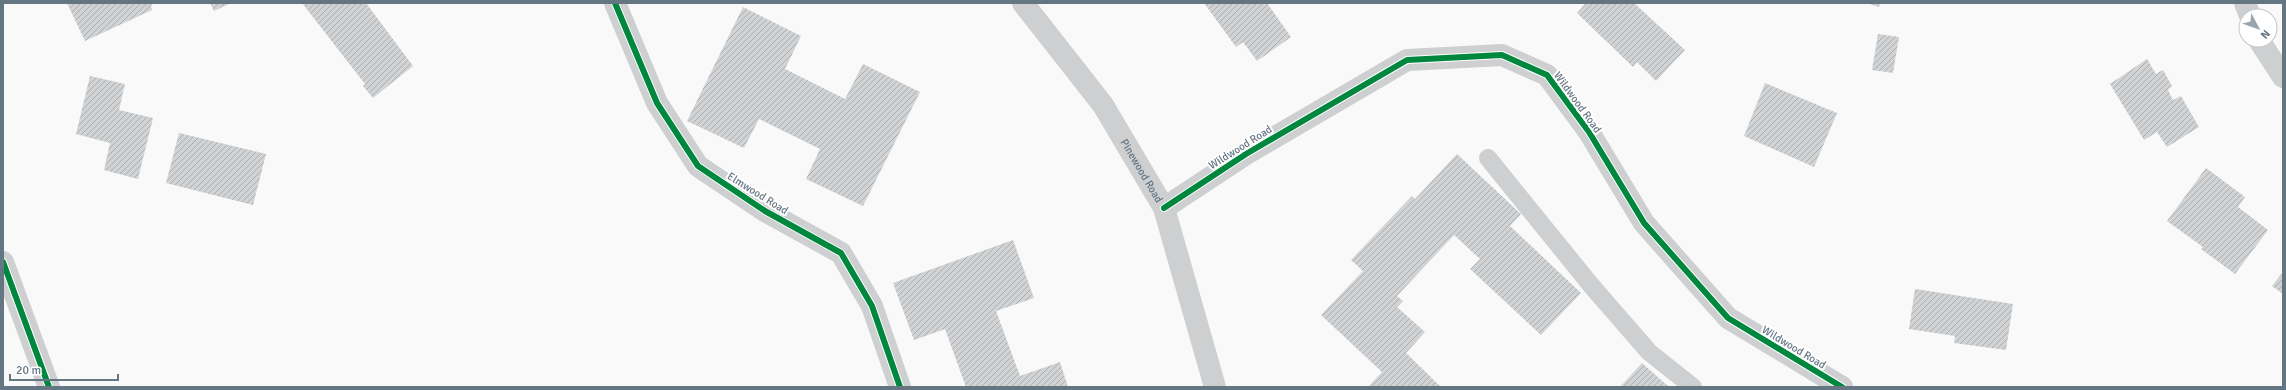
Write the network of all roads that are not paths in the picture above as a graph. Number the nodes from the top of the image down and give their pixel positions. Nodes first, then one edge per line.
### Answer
1 (615, 3) edge
2 (1023, 3) edge
3 (2264, 48) edge
4 (2283, 77) edge
5 (1488, 158) dead end
6 (1164, 208) junction
7 (3, 262) edge
8 (49, 387) edge
9 (900, 387) edge
10 (1216, 387) edge
11 (1693, 387) edge
12 (1842, 387) edge

1 - 9 street, Elmwood Road
2 - 6 street, Pinewood Road
3 - 4 street
5 - 11 lane
6 - 10 street, Pinewood Road
6 - 12 street, Wildwood Road
7 - 8 street

